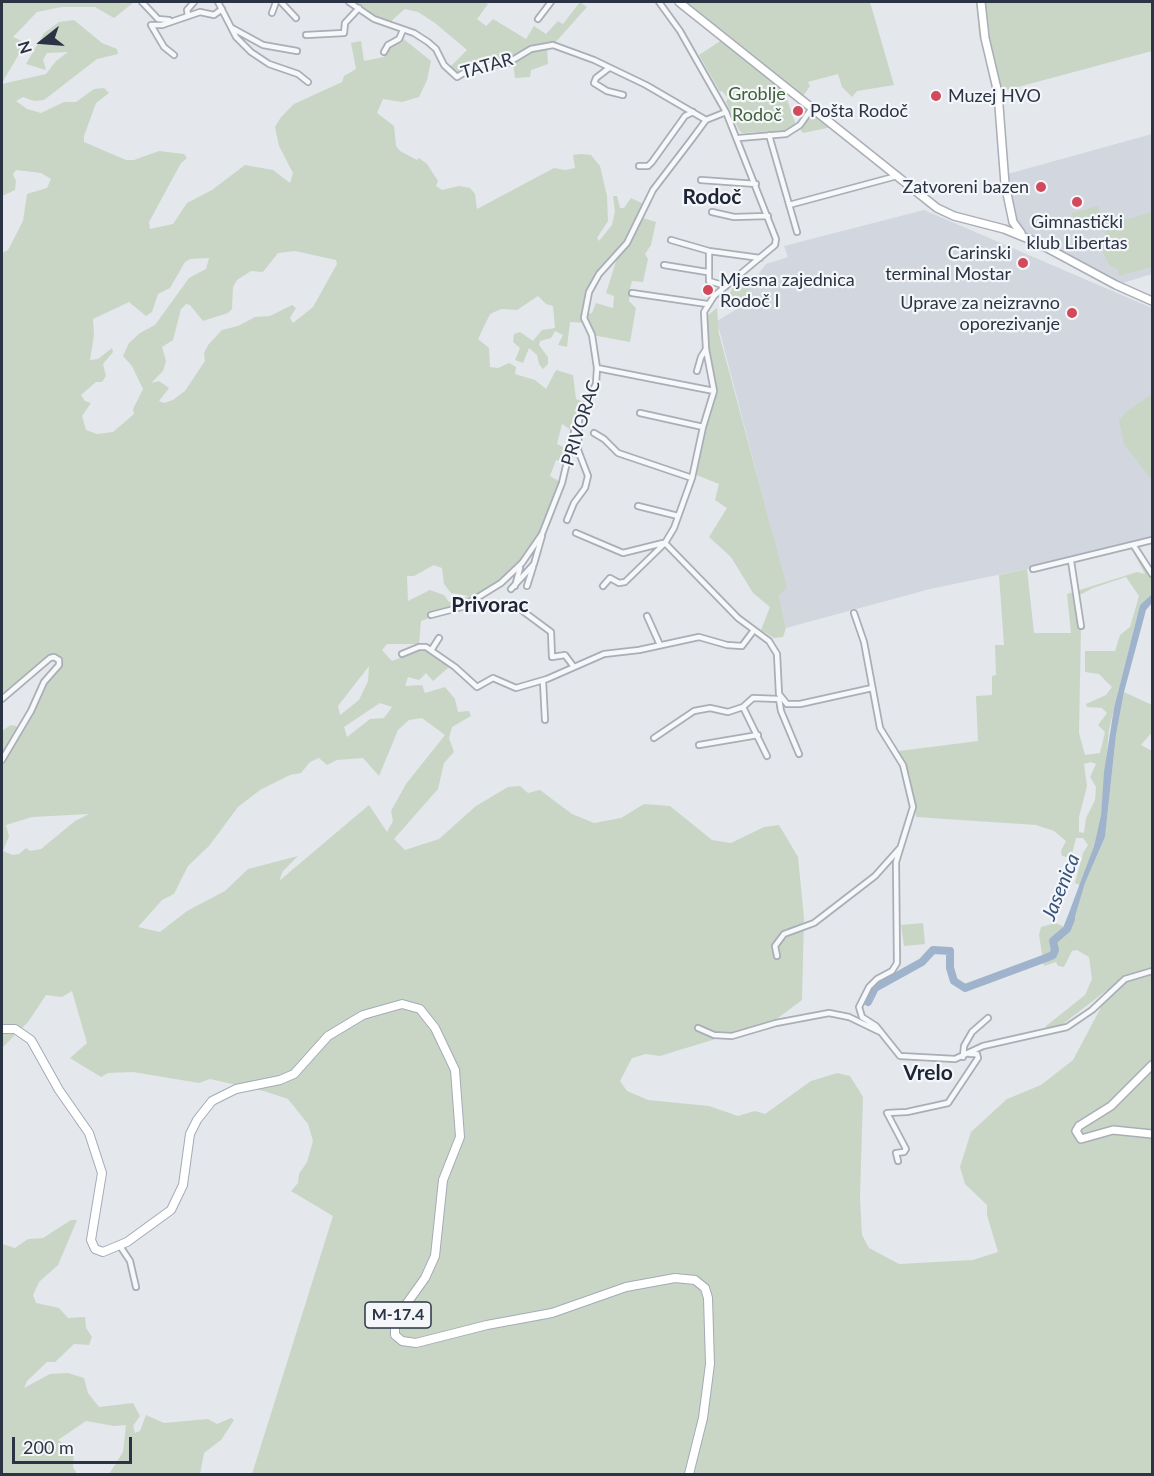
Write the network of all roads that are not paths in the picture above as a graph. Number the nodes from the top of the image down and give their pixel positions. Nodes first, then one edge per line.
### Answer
1 (142, 2) edge
2 (194, 2) edge
3 (218, 2) edge
4 (276, 2) edge
5 (281, 2) edge
6 (349, 2) edge
7 (551, 2) edge
8 (659, 2) edge
9 (679, 2) edge
10 (981, 2) edge
11 (222, 9) junction
12 (359, 9) junction
13 (272, 13) dead end
14 (188, 15) junction
15 (177, 18) junction
16 (296, 18) dead end
17 (538, 19) dead end
18 (229, 26) junction
19 (403, 30) junction
20 (306, 35) dead end
21 (297, 51) dead end
22 (384, 52) dead end
23 (174, 55) dead end
24 (609, 68) junction
25 (308, 82) dead end
26 (623, 95) dead end
27 (812, 108) junction
28 (693, 112) junction
29 (726, 112) junction
30 (706, 120) junction
31 (769, 135) junction
32 (739, 138) junction
33 (639, 166) dead end
34 (897, 176) junction
35 (701, 180) dead end
36 (756, 184) junction
37 (789, 206) junction
38 (1010, 211) junction
39 (712, 213) dead end
40 (768, 216) junction
41 (1013, 222) junction
42 (1007, 230) junction
43 (797, 232) dead end
44 (671, 240) dead end
45 (1034, 241) junction
46 (709, 251) junction
47 (760, 258) junction
48 (664, 265) dead end
49 (707, 272) junction
50 (726, 286) junction
51 (633, 293) dead end
52 (1152, 301) edge
53 (707, 304) junction
54 (706, 349) junction
55 (597, 368) junction
56 (697, 372) dead end
57 (714, 391) junction
58 (640, 412) dead end
59 (579, 419) junction
60 (703, 427) junction
61 (594, 433) dead end
62 (692, 478) junction
63 (638, 506) dead end
64 (678, 516) junction
65 (567, 520) dead end
66 (576, 533) dead end
67 (542, 534) junction
68 (1152, 540) edge
69 (665, 543) junction
70 (1134, 546) junction
71 (1071, 561) junction
72 (522, 563) junction
73 (534, 564) junction
74 (1033, 569) dead end
75 (1152, 574) edge
76 (527, 586) dead end
77 (603, 586) dead end
78 (520, 609) dead end
79 (854, 613) dead end
80 (431, 615) dead end
81 (647, 616) dead end
82 (1081, 626) dead end
83 (754, 630) junction
84 (439, 638) dead end
85 (660, 645) junction
86 (432, 649) junction
87 (402, 654) dead end
88 (574, 667) junction
89 (543, 681) junction
90 (872, 688) junction
91 (2, 699) edge
92 (780, 699) junction
93 (743, 707) junction
94 (545, 720) dead end
95 (758, 735) junction
96 (654, 738) dead end
97 (699, 745) dead end
98 (799, 754) dead end
99 (767, 756) dead end
100 (2, 760) edge
101 (901, 847) junction
102 (777, 956) dead end
103 (1152, 971) edge
104 (988, 1018) dead end
105 (698, 1028) dead end
106 (2, 1029) edge
107 (880, 1032) junction
108 (966, 1056) junction
109 (1152, 1065) edge
110 (1152, 1134) edge
111 (898, 1161) dead end
112 (120, 1246) junction
113 (136, 1287) dead end
114 (689, 1474) edge

1 - 15 street
2 - 14 street
3 - 11 street
4 - 13 street
5 - 16 street
6 - 12 street, TATAR
7 - 17 street
8 - 29 street
9 - 27 street
10 - 38 street
11 - 14 street
11 - 18 street
12 - 19 street, TATAR
12 - 20 street
14 - 15 street
15 - 23 street
18 - 21 street
18 - 25 street
19 - 22 street
19 - 24 street, TATAR
24 - 26 street
24 - 28 street, TATAR
27 - 31 street
27 - 34 street
28 - 30 street, TATAR
28 - 33 street
29 - 30 street
29 - 32 street
30 - 55 street, PRIVORAC
31 - 32 street
31 - 37 street
32 - 36 street
34 - 37 street
34 - 42 street
35 - 36 street
36 - 40 street
37 - 43 street
38 - 41 street
38 - 42 street
39 - 40 street
40 - 47 street
41 - 42 street
41 - 45 street
42 - 45 street
44 - 46 street
45 - 52 street
46 - 47 street
46 - 49 street
47 - 50 street
48 - 49 street
49 - 50 street
50 - 53 street
51 - 53 street
53 - 54 street
54 - 56 street
54 - 57 street
55 - 57 street
55 - 59 street, PRIVORAC
57 - 60 street
58 - 60 street
59 - 65 street
59 - 67 street, PRIVORAC
60 - 62 street
61 - 62 street
62 - 64 street
63 - 64 street
64 - 69 street
66 - 69 street
67 - 72 street, PRIVORAC
67 - 73 street
68 - 70 street
69 - 77 street
69 - 83 street
70 - 71 street
70 - 75 street
71 - 74 street
71 - 82 street
72 - 73 street
72 - 80 street, PRIVORAC
73 - 76 street
78 - 88 street
79 - 90 street
81 - 85 street
83 - 85 street
83 - 92 street
84 - 86 street
85 - 88 street
86 - 87 street
86 - 89 street
88 - 89 street
89 - 94 street
90 - 92 street
90 - 101 street
91 - 100 street
92 - 93 street
92 - 98 street
93 - 95 street
93 - 96 street
95 - 97 street
95 - 99 street
101 - 102 street
101 - 107 street
103 - 108 street
104 - 108 street
105 - 107 street
106 - 112 main road
107 - 108 street
108 - 111 street
109 - 110 street
112 - 113 street
112 - 114 main road, M-17.4

